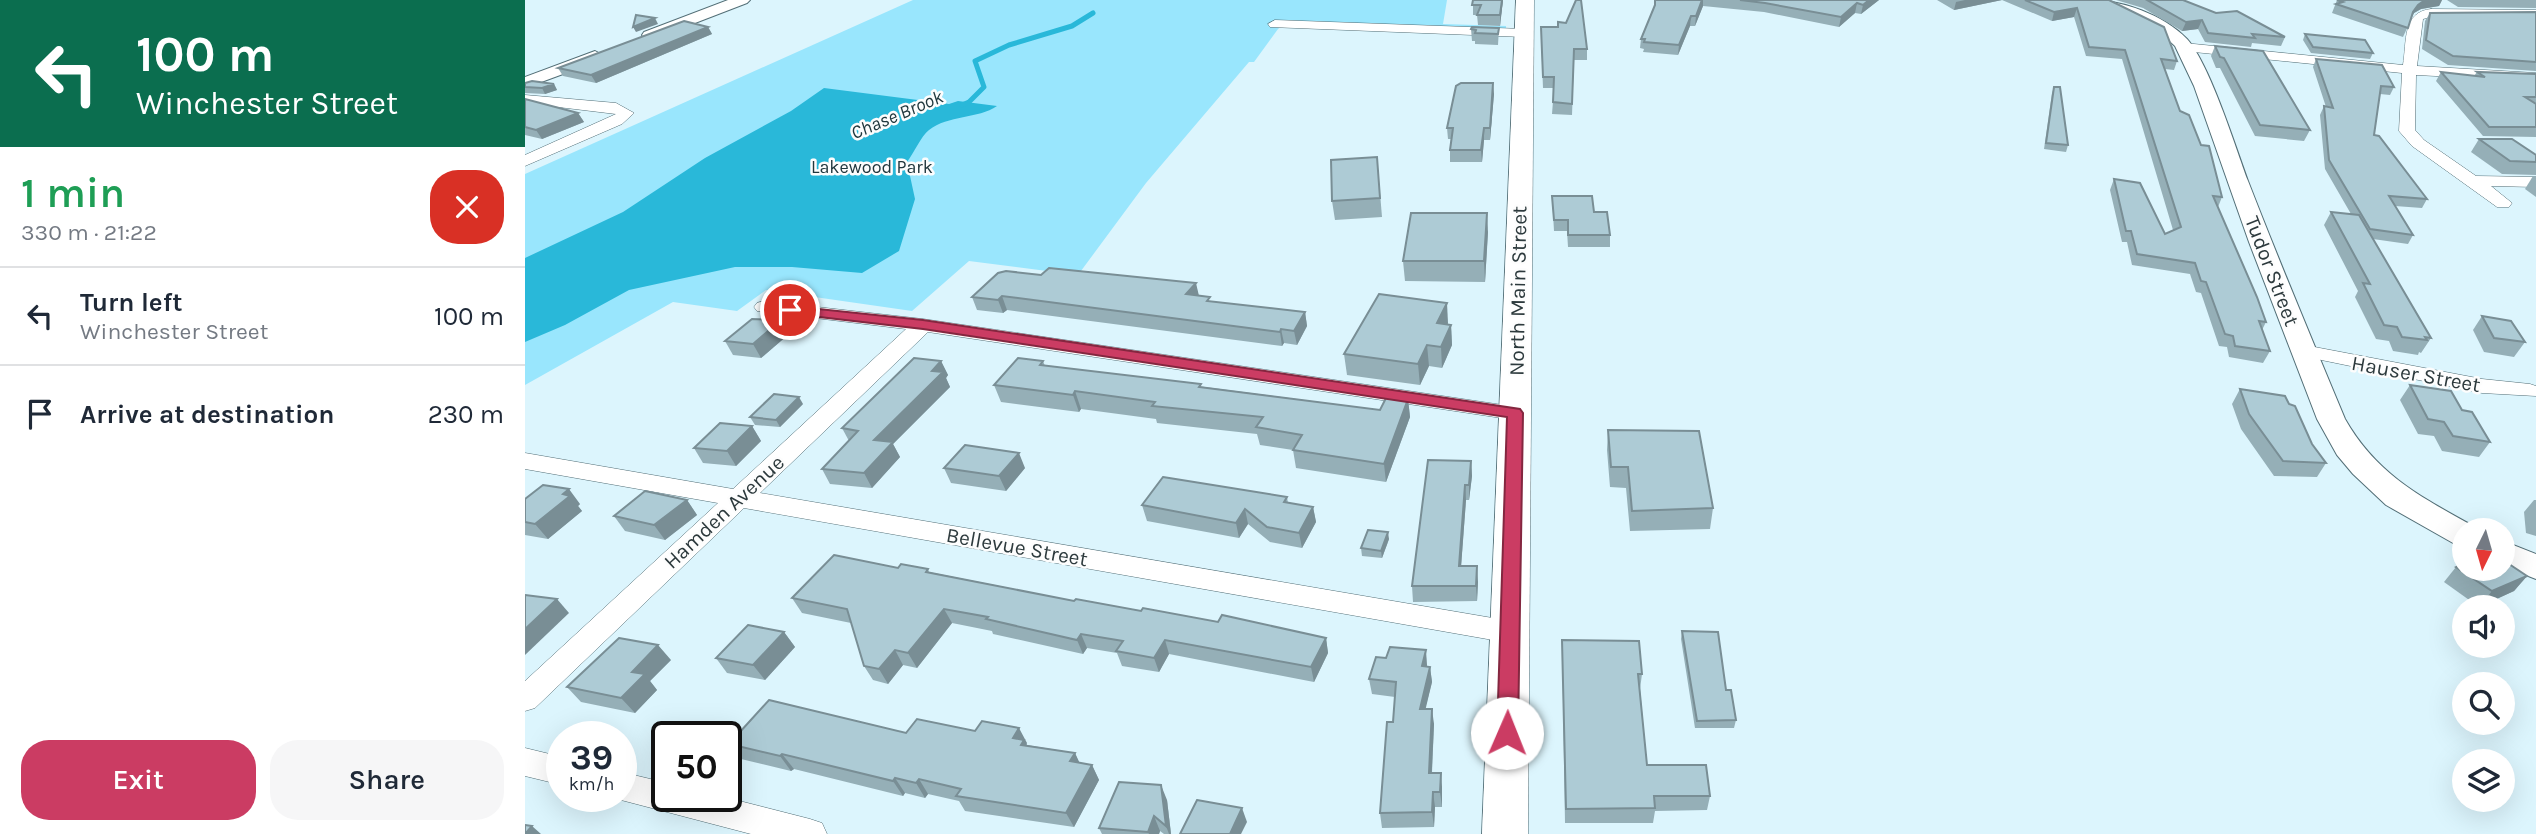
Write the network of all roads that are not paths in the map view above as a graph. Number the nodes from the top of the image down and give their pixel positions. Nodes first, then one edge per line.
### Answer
1 (742, 0) edge
2 (1525, 0) edge
3 (2098, 0) edge
4 (2536, 13) edge
5 (1275, 24) dead end
6 (1524, 33) junction
7 (635, 41) edge
8 (2184, 47) junction
9 (611, 50) edge
10 (2411, 70) junction
11 (2536, 77) edge
12 (525, 83) edge
13 (525, 99) edge
14 (525, 161) edge
15 (2472, 181) junction
16 (2536, 182) edge
17 (2503, 203) dead end
18 (764, 307) dead end
19 (923, 325) junction
20 (2304, 351) junction
21 (2530, 391) dead end
22 (1515, 413) junction
23 (526, 462) edge
24 (737, 499) junction
25 (2452, 528) edge
26 (2515, 558) edge
27 (2536, 567) edge
28 (1510, 632) junction
29 (525, 699) edge
30 (525, 762) edge
31 (546, 767) edge
32 (637, 790) edge
33 (810, 834) edge
34 (1505, 834) edge

1 - 7 street
2 - 6 main road, North Main Street
3 - 8 street, Tudor Street
4 - 10 street
5 - 6 street
6 - 22 main road, North Main Street
8 - 10 street
8 - 20 street, Tudor Street
9 - 12 street
10 - 11 street
10 - 15 street
13 - 14 street
15 - 16 street
15 - 17 street
18 - 19 street
19 - 22 street
19 - 24 street, Hamden Avenue
20 - 21 street, Hauser Street
20 - 25 street, Tudor Street
22 - 28 main road, North Main Street
23 - 24 street, Bellevue Street
24 - 28 street, Bellevue Street
24 - 29 street, Hamden Avenue
26 - 27 street
28 - 34 main road, North Main Street
30 - 31 street
32 - 33 street

